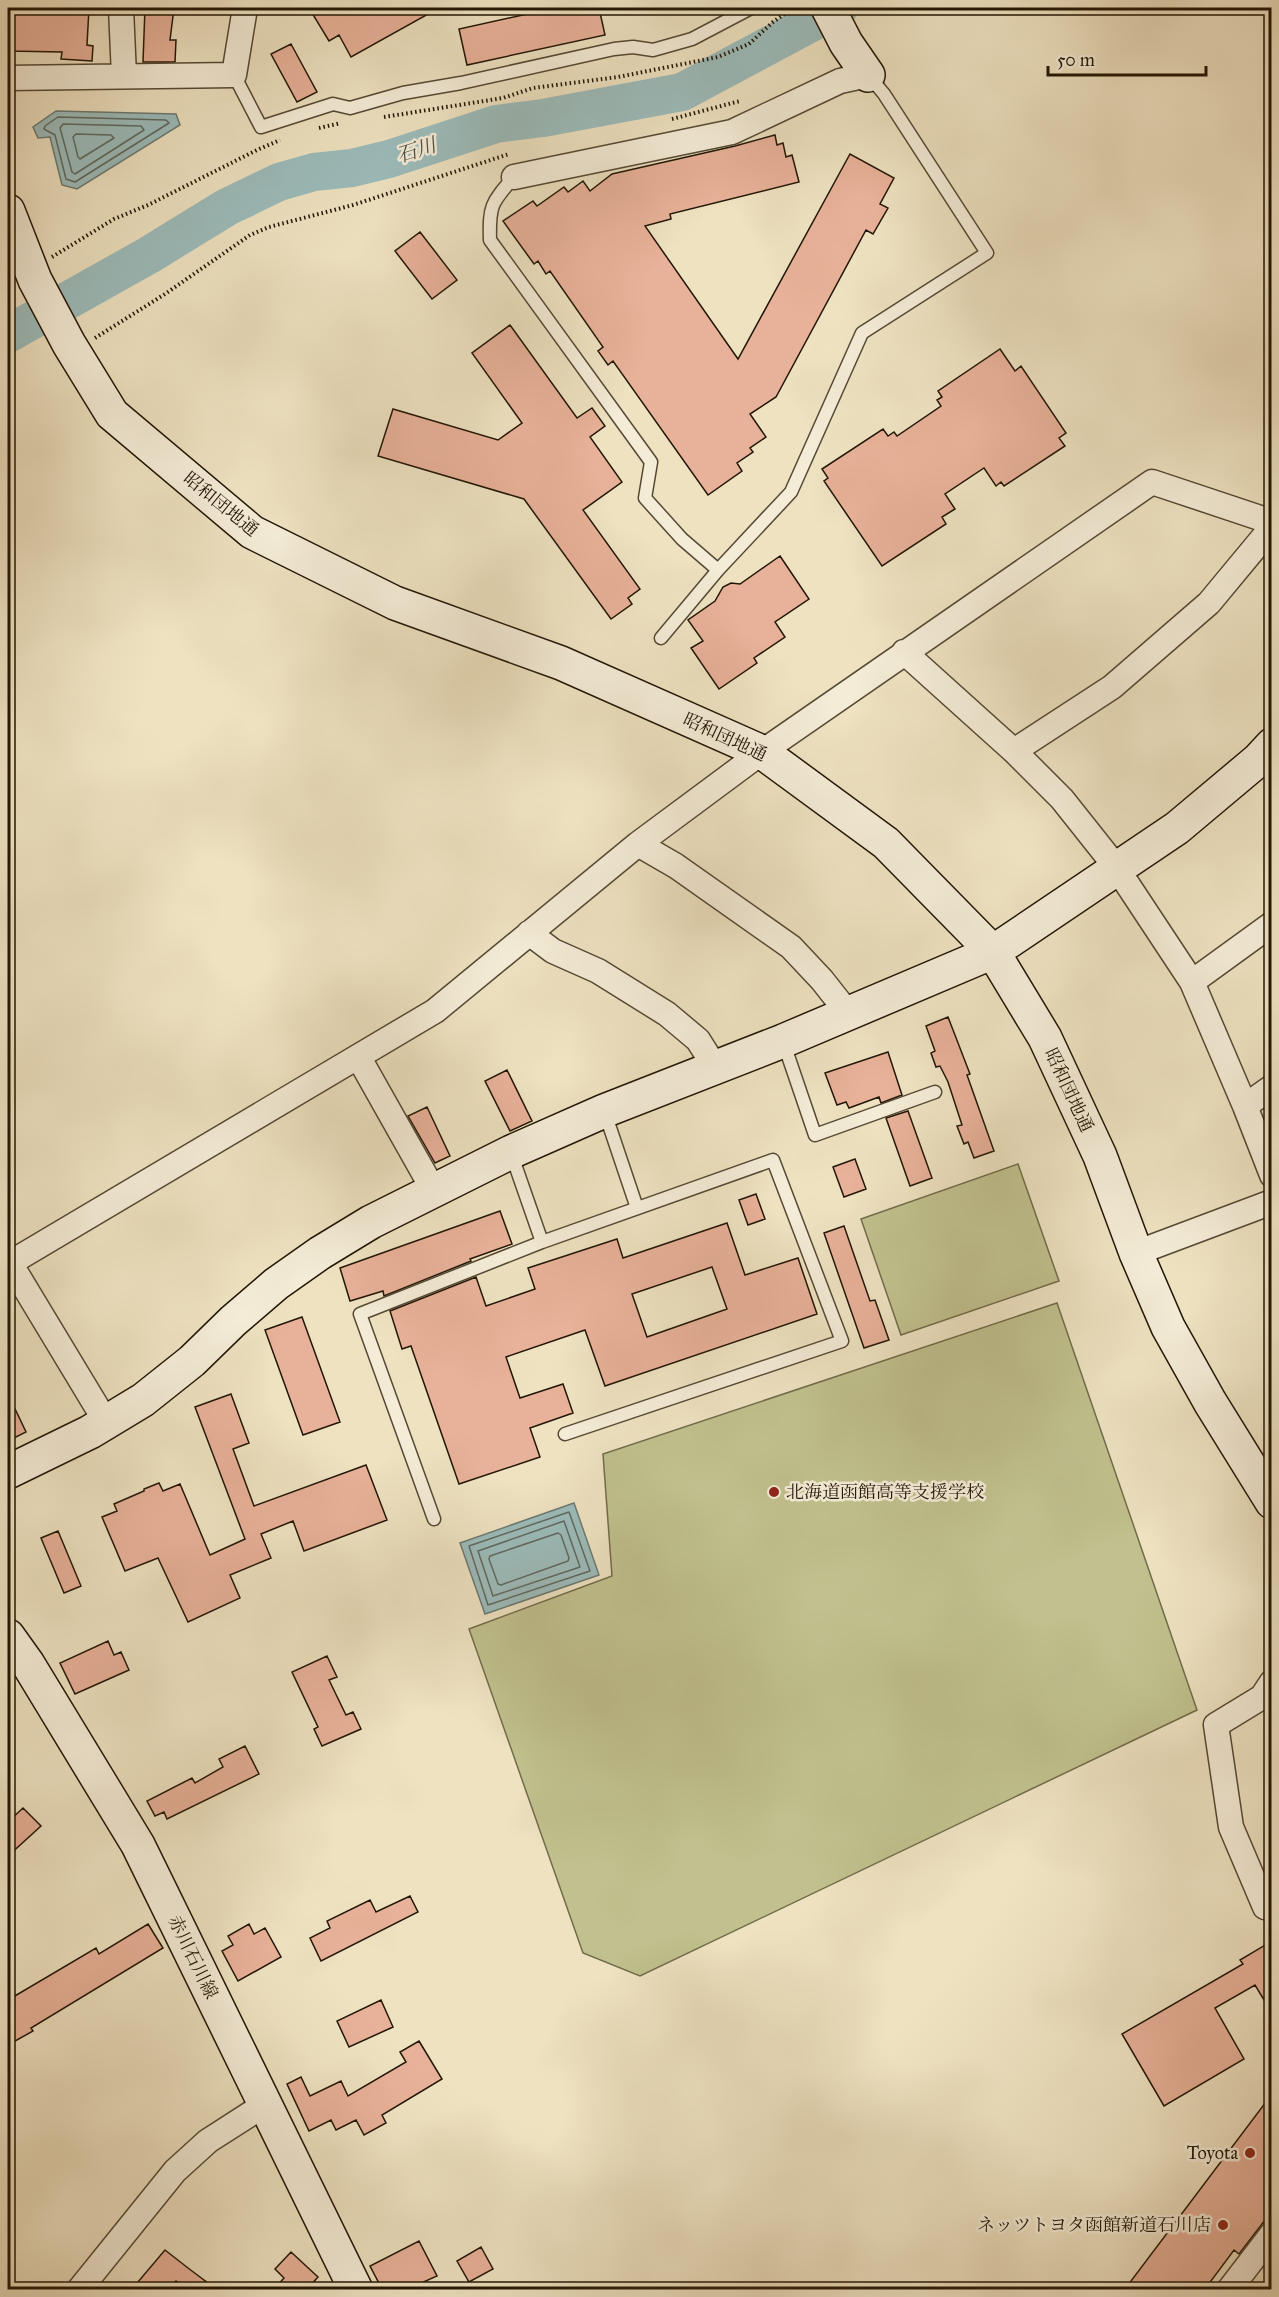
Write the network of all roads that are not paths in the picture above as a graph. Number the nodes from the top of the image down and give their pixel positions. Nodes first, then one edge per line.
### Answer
1 (121, 8) edge
2 (245, 8) edge
3 (752, 8) edge
4 (828, 8) edge
5 (234, 75) junction
6 (868, 75) junction
7 (124, 76) junction
8 (8, 78) edge
9 (514, 177) joint
10 (8, 211) edge
11 (1272, 522) edge
12 (1272, 527) edge
13 (718, 570) junction
14 (661, 638) dead end
15 (904, 652) junction
16 (1272, 745) edge
17 (1014, 750) junction
18 (762, 752) junction
19 (638, 844) junction
20 (1116, 867) junction
21 (1272, 924) edge
22 (530, 933) junction
23 (993, 952) junction
24 (1192, 982) junction
25 (848, 1013) junction
26 (783, 1041) junction
27 (359, 1058) junction
28 (715, 1068) junction
29 (1272, 1087) edge
30 (935, 1092) dead end
31 (1245, 1106) junction
32 (604, 1111) junction
33 (511, 1152) junction
34 (1272, 1175) edge
35 (434, 1191) junction
36 (1272, 1202) edge
37 (637, 1208) junction
38 (542, 1242) junction
39 (1136, 1253) junction
40 (106, 1422) junction
41 (565, 1434) dead end
42 (8, 1472) edge
43 (1272, 1502) edge
44 (434, 1519) dead end
45 (8, 1636) edge
46 (1268, 1694) edge
47 (1272, 1903) edge
48 (264, 2105) junction
49 (1272, 2234) edge
50 (79, 2289) edge
51 (356, 2289) edge
52 (1229, 2289) edge

1 - 7 street
2 - 5 street
3 - 5 lane
4 - 6 street
5 - 7 street
6 - 9 street
6 - 13 lane
7 - 8 street
9 - 13 lane
10 - 18 street, 昭和団地通
11 - 15 street
12 - 17 street
13 - 14 lane
15 - 17 street
15 - 18 street
16 - 20 street
17 - 20 street
18 - 19 street
18 - 23 street, 昭和団地通
19 - 22 street
19 - 25 street
20 - 23 street
20 - 24 street
21 - 24 street
22 - 27 street
22 - 28 street
23 - 25 street
23 - 39 street, 昭和団地通
24 - 31 street
25 - 26 street
26 - 28 street
26 - 30 lane
27 - 35 street
27 - 40 street
28 - 32 street
29 - 31 street
31 - 34 street
32 - 33 street
32 - 37 lane
33 - 35 street
33 - 38 lane
35 - 40 street
36 - 39 street
37 - 38 lane
37 - 41 lane
38 - 44 lane
39 - 43 street, 昭和団地通
40 - 42 street
45 - 48 street, 赤川石川線
46 - 47 street
48 - 50 street
48 - 51 street, 赤川石川線
49 - 52 street

